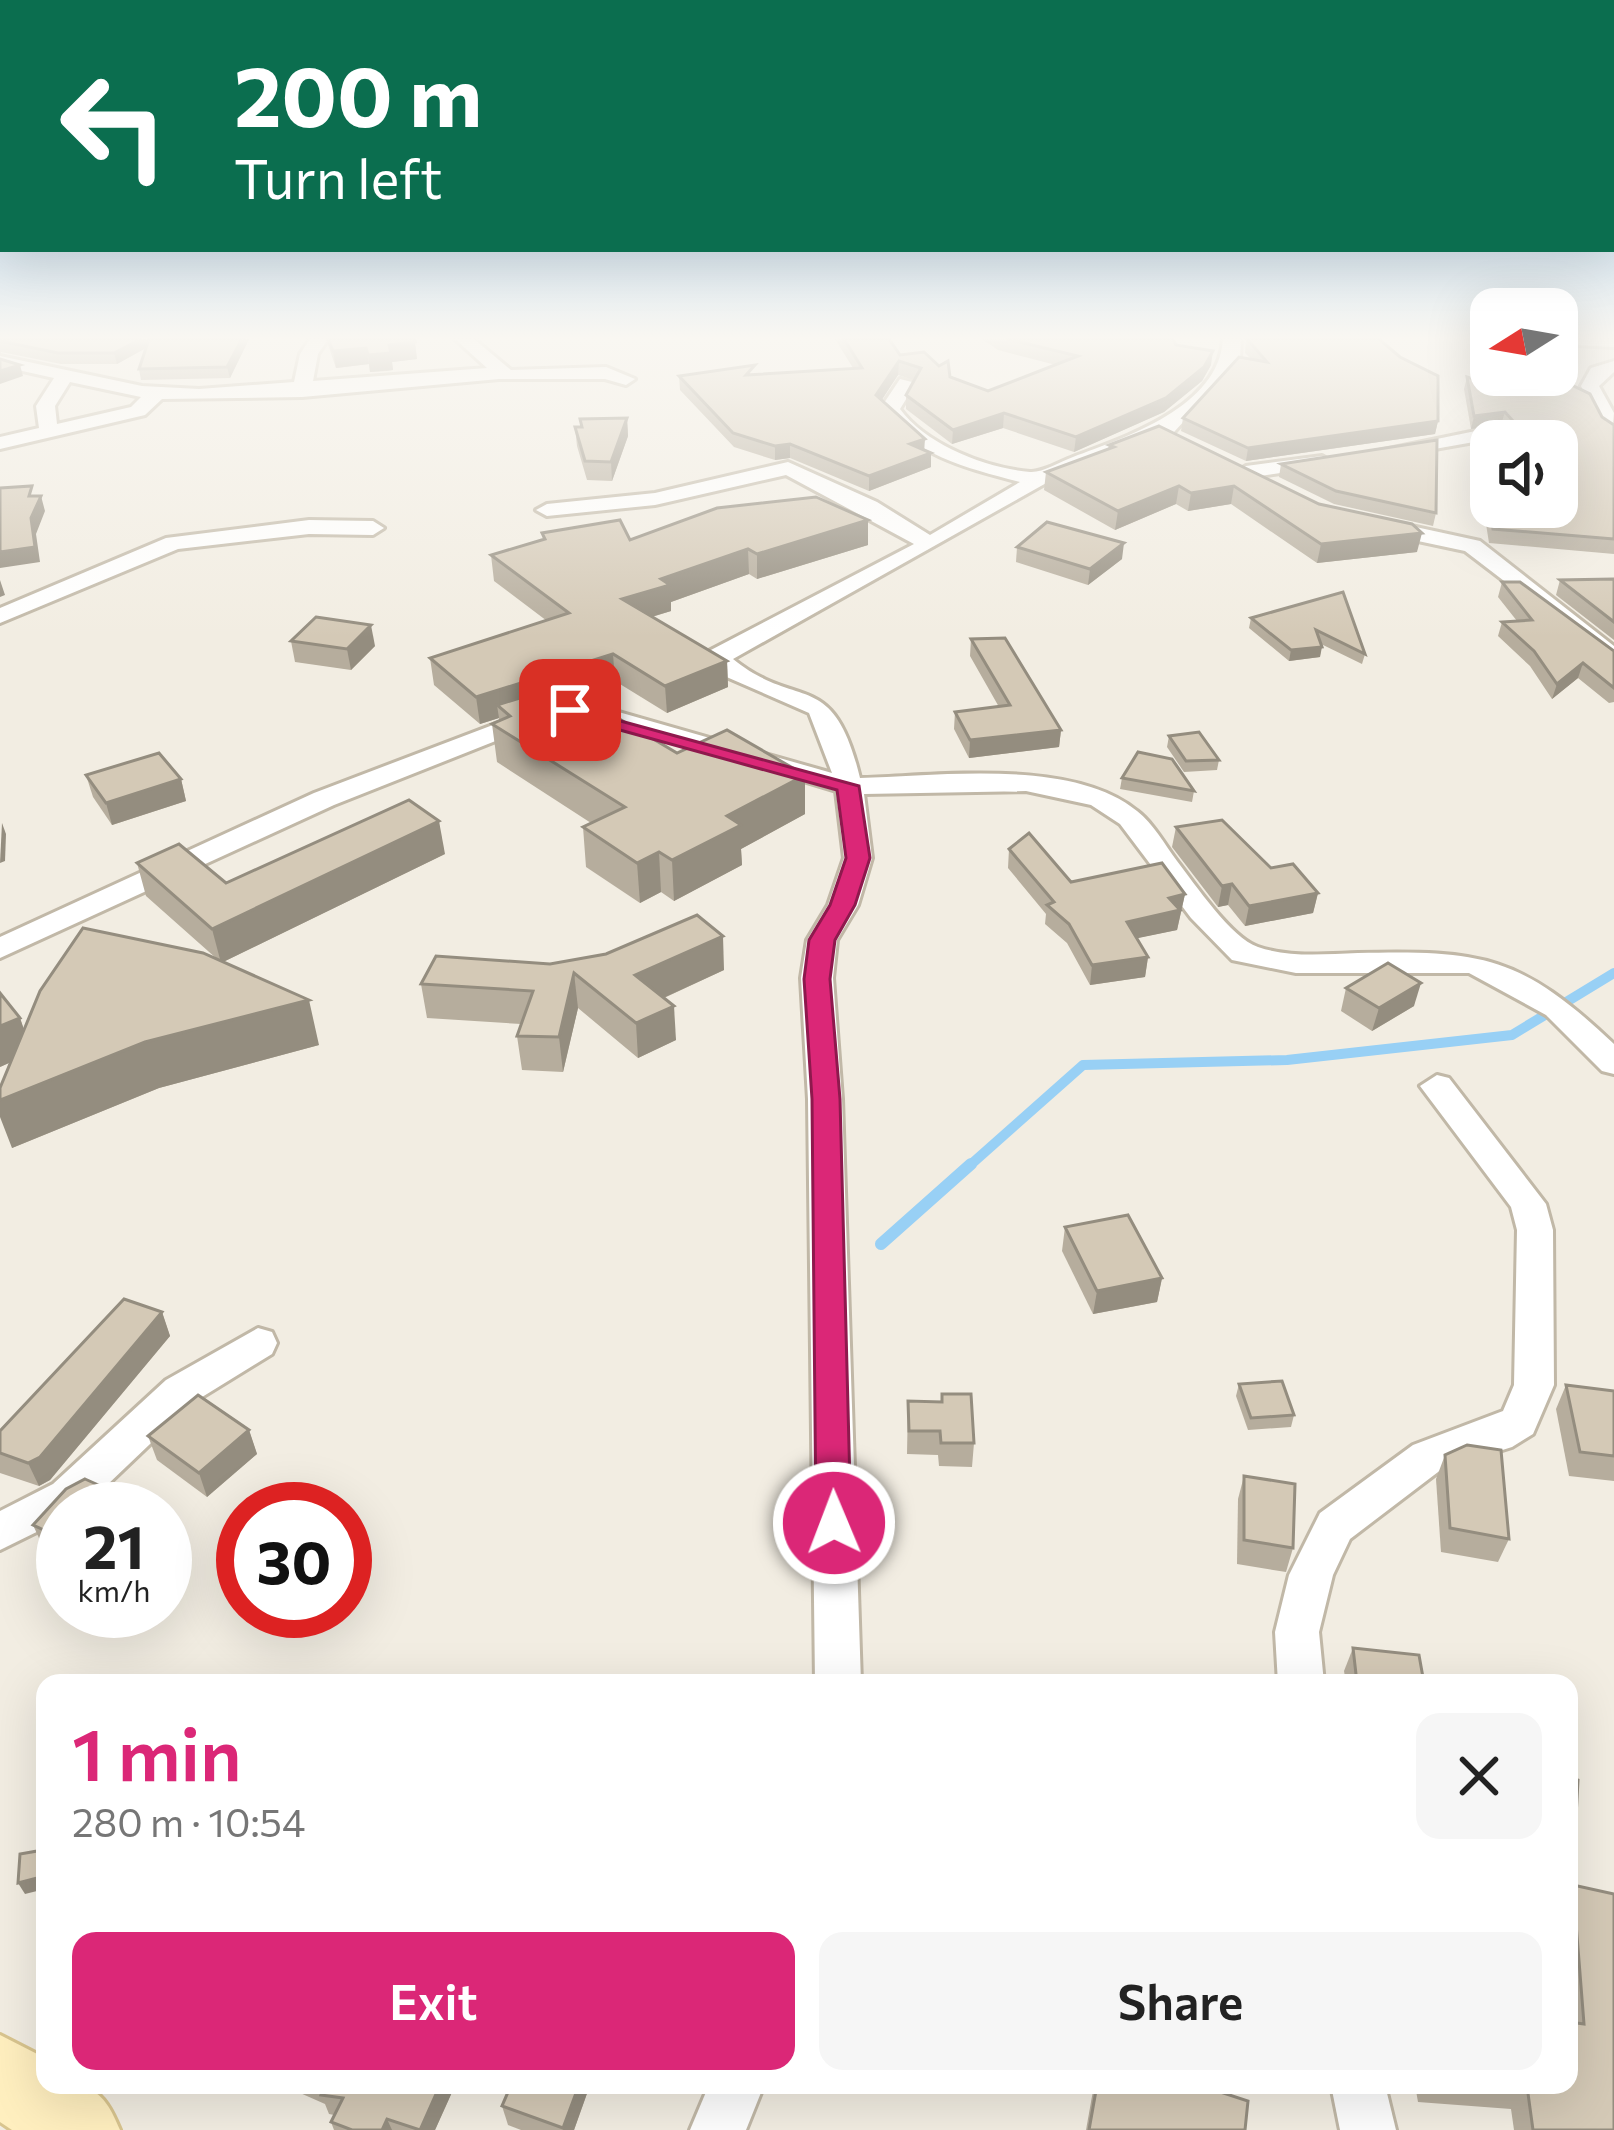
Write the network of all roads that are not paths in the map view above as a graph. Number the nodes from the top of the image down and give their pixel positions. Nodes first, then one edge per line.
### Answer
1 (922, 438) edge
2 (1142, 438) edge
3 (1173, 438) edge
4 (1464, 438) edge
5 (1191, 446) edge
6 (1367, 455) edge
7 (1341, 459) edge
8 (1037, 480) junction
9 (1284, 492) edge
10 (547, 510) dead end
11 (1352, 521) edge
12 (373, 528) dead end
13 (930, 544) junction
14 (0, 616) edge
15 (1614, 658) edge
16 (848, 786) junction
17 (0, 950) edge
18 (1614, 1063) edge
19 (1437, 1086) dead end
20 (258, 1343) dead end
21 (0, 1532) edge
22 (838, 1674) edge
23 (1300, 1674) edge
24 (0, 2074) edge
25 (733, 2094) edge
26 (1360, 2094) edge
27 (80, 2130) edge
28 (718, 2130) edge
29 (1369, 2130) edge

1 - 8 street
2 - 8 street
3 - 5 street
4 - 6 street
7 - 9 street
8 - 13 street
10 - 13 street
11 - 15 street
12 - 14 street
13 - 16 street
16 - 17 street
16 - 18 street
16 - 22 street
19 - 23 street
20 - 21 street
24 - 27 street
25 - 28 street
26 - 29 street

